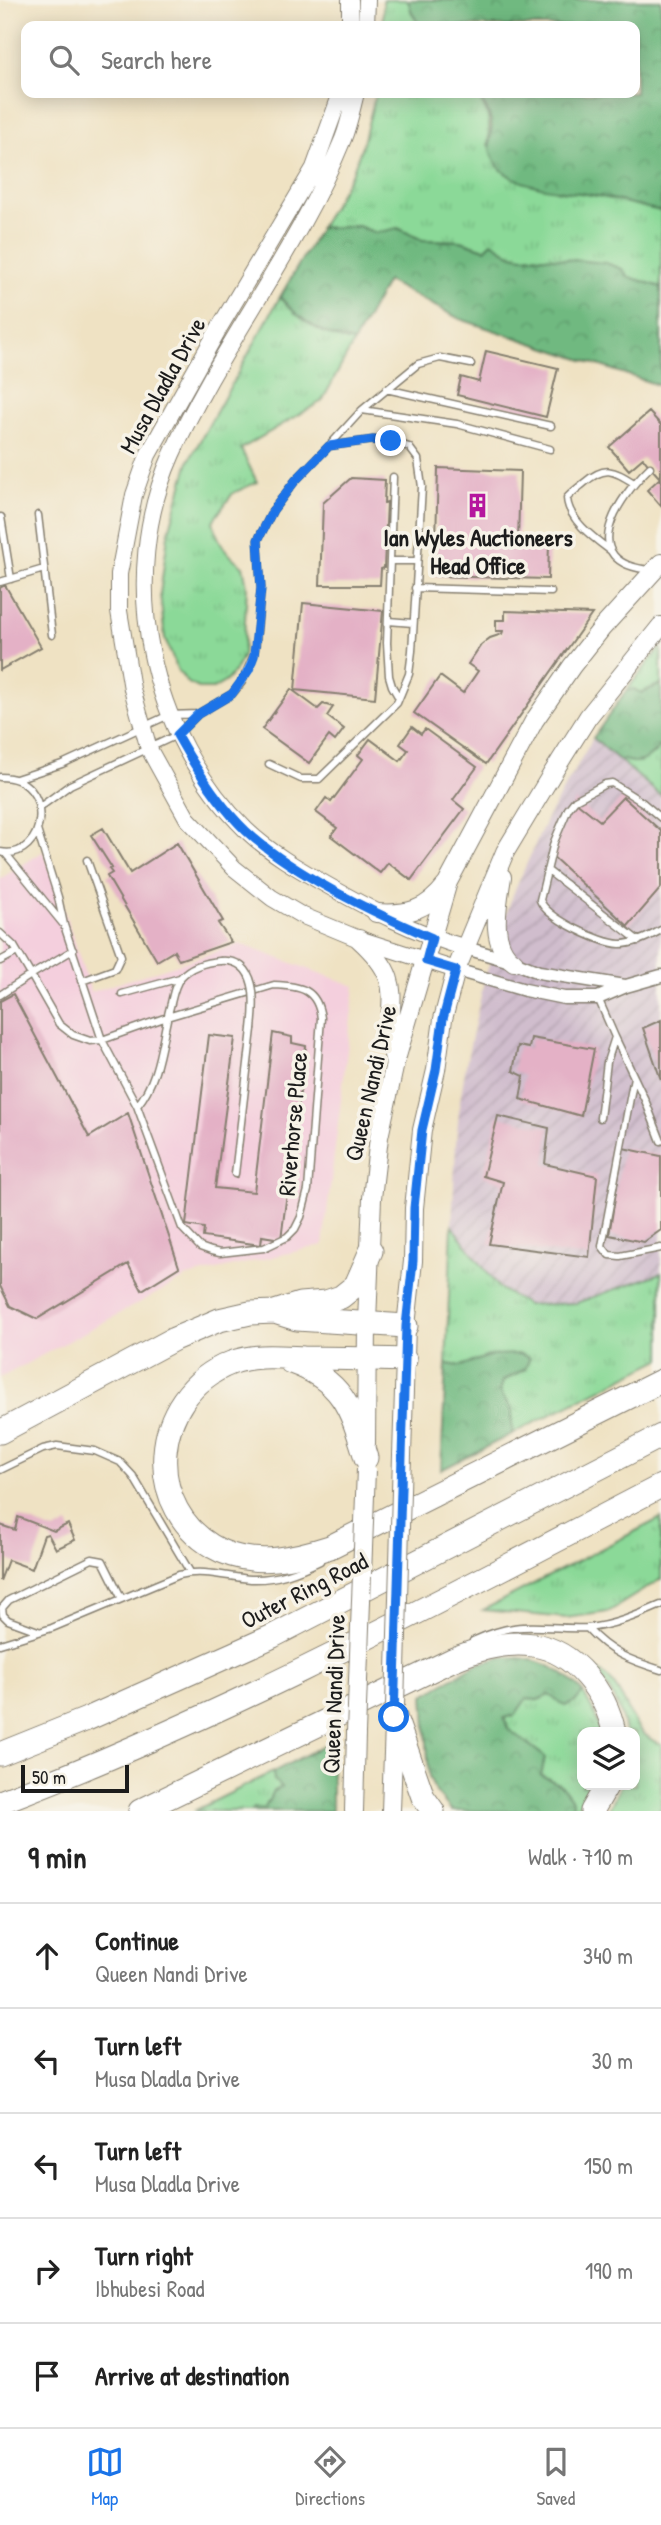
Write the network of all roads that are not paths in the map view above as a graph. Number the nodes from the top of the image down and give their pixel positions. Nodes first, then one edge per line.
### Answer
1 (350, 0) edge
2 (367, 0) edge
3 (350, 21) edge
4 (366, 21) edge
5 (339, 98) edge
6 (355, 98) edge
7 (471, 364) dead end
8 (386, 389) junction
9 (362, 410) junction
10 (551, 426) dead end
11 (329, 446) junction
12 (550, 449) dead end
13 (650, 467) dead end
14 (393, 477) dead end
15 (635, 483) junction
16 (38, 515) dead end
17 (1, 517) edge
18 (611, 551) junction
19 (390, 561) junction
20 (416, 561) junction
21 (658, 567) edge
22 (44, 569) junction
23 (11, 579) junction
24 (0, 582) edge
25 (415, 588) junction
26 (551, 592) dead end
27 (388, 621) junction
28 (413, 623) junction
29 (661, 626) edge
30 (51, 635) dead end
31 (399, 698) junction
32 (198, 714) junction
33 (169, 715) junction
34 (142, 728) junction
35 (177, 735) junction
36 (149, 749) junction
37 (269, 764) dead end
38 (0, 777) edge
39 (16, 779) junction
40 (40, 807) junction
41 (661, 818) edge
42 (37, 830) junction
43 (505, 852) junction
44 (3, 853) edge
45 (87, 860) dead end
46 (547, 870) junction
47 (448, 882) junction
48 (376, 913) junction
49 (64, 925) junction
50 (661, 930) edge
51 (0, 933) edge
52 (432, 938) junction
53 (359, 939) junction
54 (639, 941) junction
55 (466, 948) junction
56 (73, 950) junction
57 (18, 952) junction
58 (0, 961) edge
59 (426, 961) junction
60 (514, 962) junction
61 (456, 970) junction
62 (31, 975) junction
63 (661, 976) edge
64 (180, 978) junction
65 (82, 981) junction
66 (626, 986) junction
67 (122, 994) dead end
68 (0, 995) edge
69 (597, 998) junction
70 (167, 1017) junction
71 (615, 1037) junction
72 (102, 1040) junction
73 (395, 1063) junction
74 (634, 1077) junction
75 (137, 1106) junction
76 (600, 1118) dead end
77 (661, 1141) edge
78 (235, 1174) dead end
79 (661, 1248) edge
80 (371, 1251) junction
81 (275, 1312) junction
82 (367, 1322) junction
83 (406, 1326) junction
84 (275, 1357) junction
85 (367, 1358) junction
86 (405, 1360) junction
87 (661, 1381) edge
88 (0, 1432) edge
89 (661, 1436) edge
90 (524, 1450) junction
91 (366, 1464) junction
92 (0, 1470) edge
93 (661, 1486) edge
94 (334, 1553) dead end
95 (322, 1560) dead end
96 (190, 1572) junction
97 (121, 1597) junction
98 (659, 1606) edge
99 (1, 1608) edge
100 (661, 1615) edge
101 (587, 1628) junction
102 (39, 1632) junction
103 (470, 1643) dead end
104 (0, 1644) edge
105 (461, 1647) dead end
106 (661, 1670) edge
107 (396, 1703) junction
108 (613, 1727) edge
109 (0, 1754) edge
110 (604, 1790) edge
111 (0, 1802) edge
112 (140, 1811) edge
113 (354, 1811) edge
114 (391, 1811) edge
115 (433, 1811) edge
116 (592, 1811) edge

1 - 3 street
2 - 4 street
5 - 34 street, Musa Dladla Drive
6 - 33 street, Musa Dladla Drive
7 - 8 lane
8 - 9 lane
8 - 10 lane
9 - 11 lane
9 - 12 lane
11 - 20 lane
11 - 32 lane
13 - 15 lane
14 - 19 lane
15 - 18 lane
15 - 18 lane
16 - 22 lane
17 - 23 lane
18 - 21 lane
19 - 20 lane
19 - 27 lane
20 - 25 lane
21 - 47 main road, Queen Nandi Drive
22 - 23 lane
22 - 30 lane
23 - 24 lane
25 - 26 lane
25 - 28 lane
27 - 28 lane
27 - 31 lane
28 - 31 lane
29 - 43 main road
31 - 37 lane
32 - 33 lane
32 - 35 lane
33 - 34 lane
33 - 35 street, Musa Dladla Drive
34 - 36 street, Musa Dladla Drive
34 - 39 lane
35 - 36 lane
35 - 48 street, Musa Dladla Drive
36 - 40 lane
36 - 53 street, Musa Dladla Drive
38 - 39 lane
39 - 40 lane
40 - 42 lane
41 - 46 lane
42 - 44 lane
42 - 49 lane, Riverhorse Place
43 - 55 main road
43 - 60 main road
44 - 49 lane, Riverhorse Place
45 - 65 lane
46 - 54 lane
46 - 54 lane
47 - 48 main road
47 - 52 main road, Queen Nandi Drive
48 - 52 street, Musa Dladla Drive
49 - 56 lane, Riverhorse Place
50 - 54 lane
51 - 57 lane
52 - 55 street, Musa Dladla Drive
52 - 59 main road, Queen Nandi Drive
53 - 59 street, Musa Dladla Drive
53 - 73 main road
55 - 60 street
55 - 61 main road
56 - 62 lane
56 - 65 lane, Riverhorse Place
57 - 58 lane
57 - 62 lane
59 - 61 street, Musa Dladla Drive
59 - 73 main road, Queen Nandi Drive
60 - 66 street
61 - 69 street
61 - 83 main road
62 - 68 lane
62 - 72 lane
63 - 66 street
64 - 67 lane
64 - 70 lane
64 - 78 lane, bridge
65 - 72 lane, Riverhorse Place
66 - 69 street
69 - 71 lane
70 - 72 lane, Riverhorse Place
70 - 75 lane
70 - 75 lane, Riverhorse Place
71 - 74 lane
71 - 76 lane
72 - 75 lane, Riverhorse Place
73 - 80 main road, Queen Nandi Drive
74 - 77 lane
74 - 79 lane
80 - 81 highway
80 - 82 main road, Queen Nandi Drive
81 - 82 highway
81 - 88 highway
82 - 83 highway
82 - 85 main road, Queen Nandi Drive
83 - 86 main road
84 - 85 highway
84 - 90 highway
84 - 91 highway
85 - 86 highway
85 - 91 main road, Queen Nandi Drive
86 - 107 main road, bridge
87 - 90 highway
89 - 109 highway, Outer Ring Road
90 - 94 lane
91 - 113 main road, Queen Nandi Drive, bridge
92 - 96 lane
93 - 111 highway
95 - 96 lane
96 - 97 lane
97 - 99 lane
97 - 102 lane
98 - 100 lane
98 - 101 lane
99 - 102 lane
101 - 103 lane
101 - 106 lane
102 - 104 lane
105 - 107 lane
107 - 108 highway
107 - 112 highway
107 - 114 main road
107 - 115 highway
110 - 116 highway

